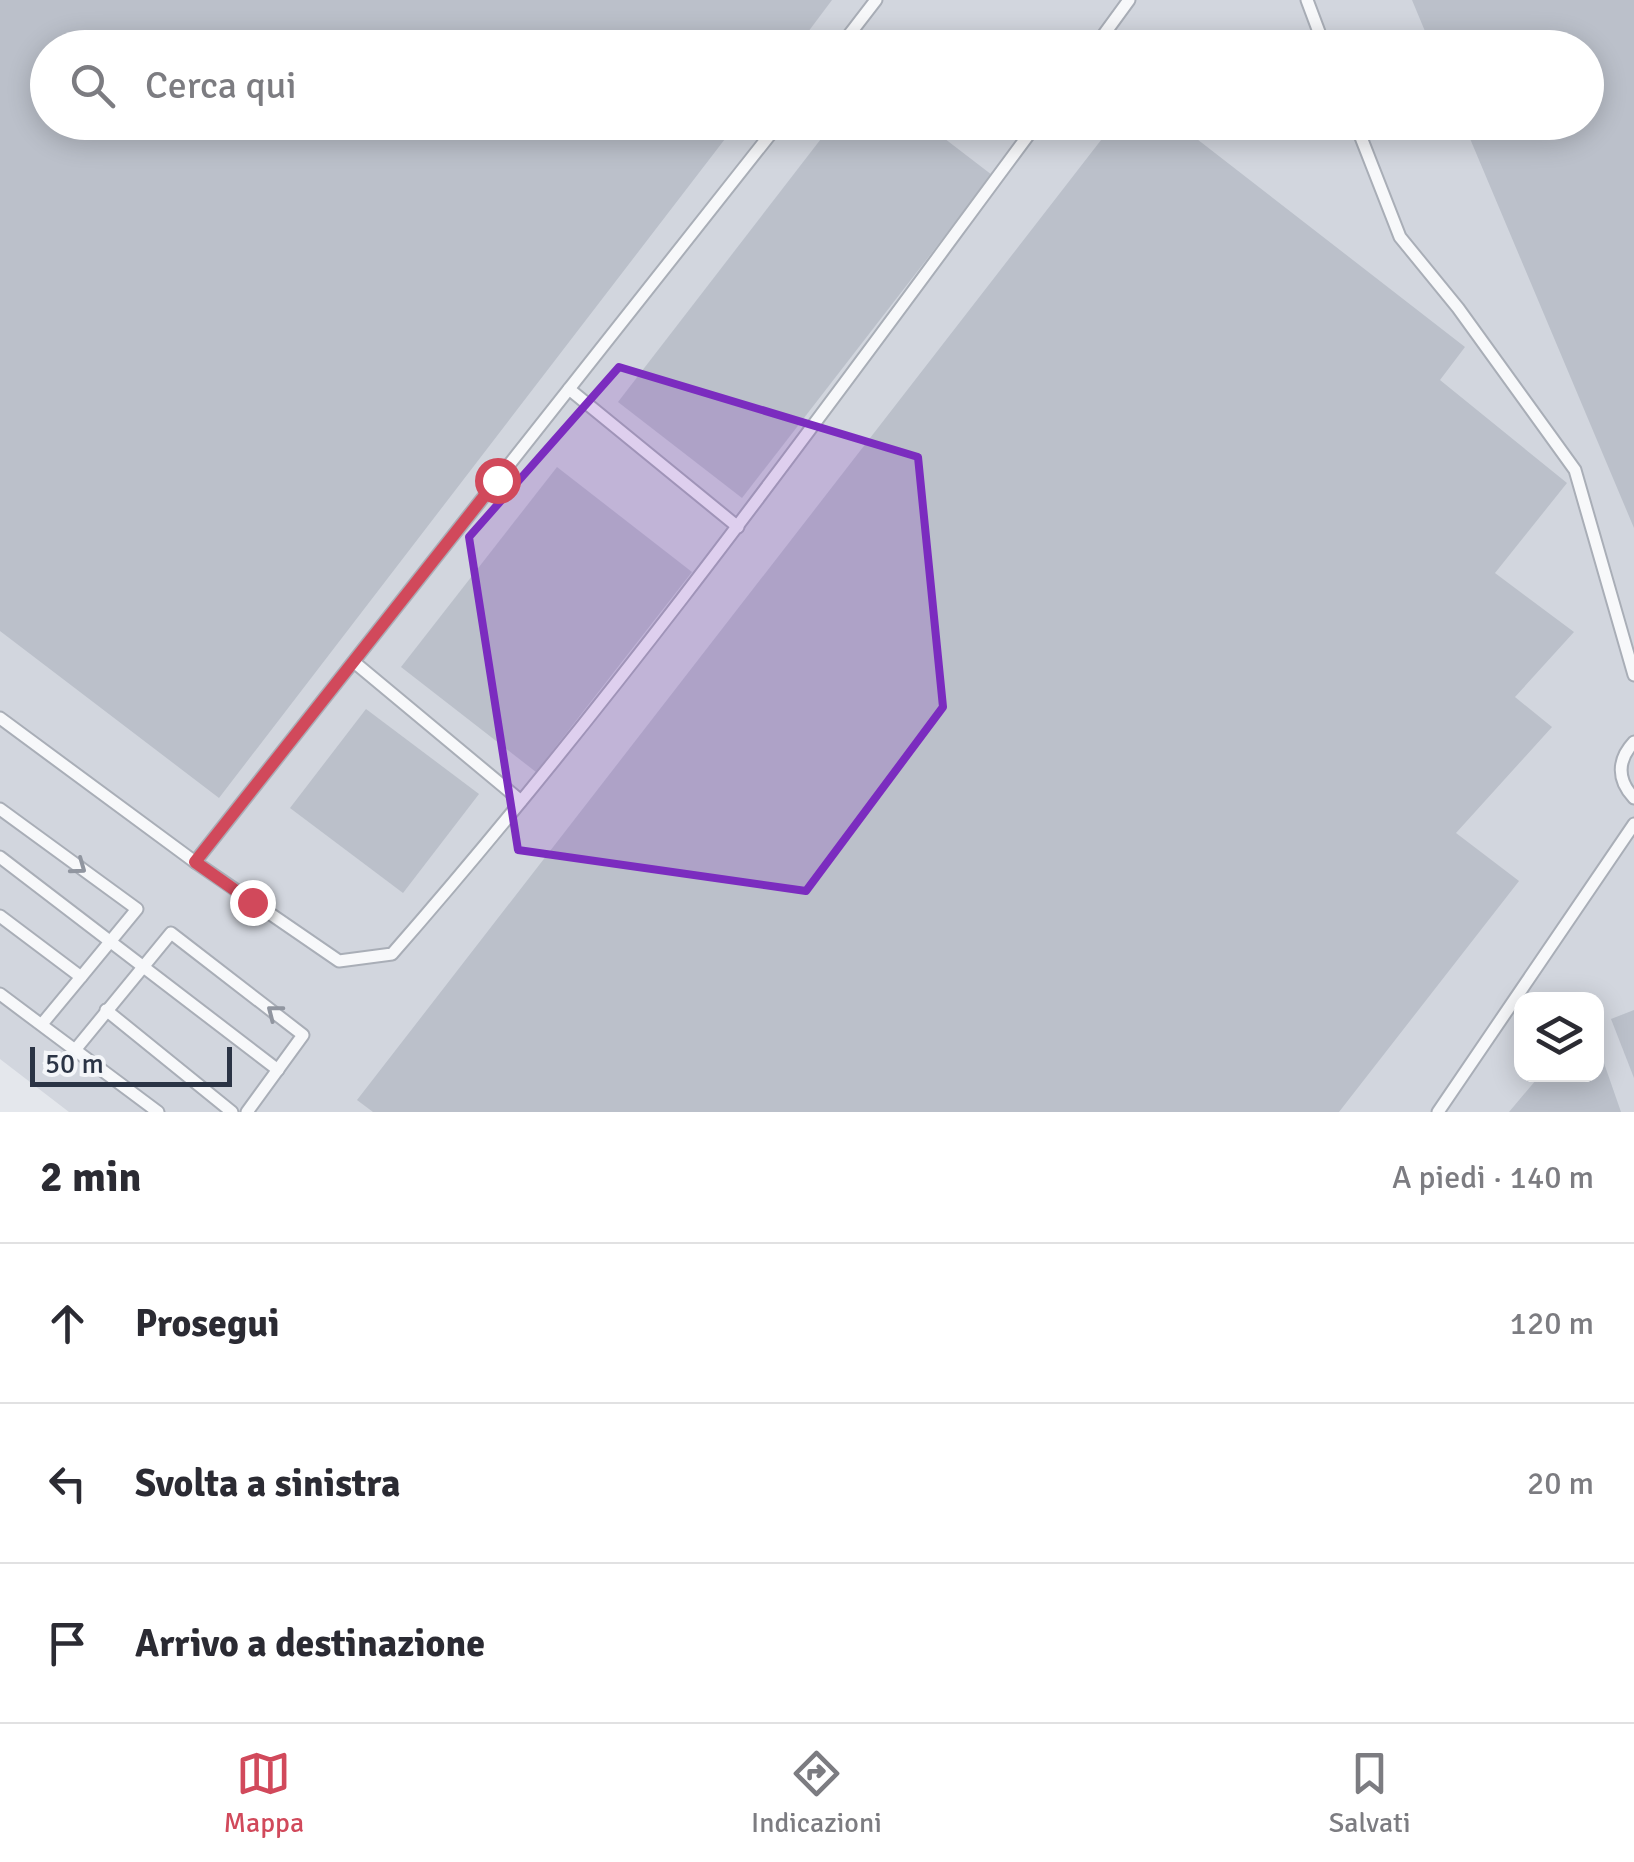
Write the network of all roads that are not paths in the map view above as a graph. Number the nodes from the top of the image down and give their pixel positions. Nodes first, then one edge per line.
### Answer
1 (876, 0) edge
2 (1129, 0) edge
3 (1307, 0) edge
4 (853, 30) edge
5 (1107, 30) edge
6 (1318, 30) edge
7 (766, 140) edge
8 (1025, 140) edge
9 (1362, 140) edge
10 (569, 390) junction
11 (738, 527) junction
12 (1631, 653) edge
13 (354, 662) junction
14 (1634, 675) edge
15 (0, 718) edge
16 (1634, 742) edge
17 (1634, 798) edge
18 (521, 802) junction
19 (0, 810) edge
20 (1634, 824) edge
21 (0, 856) edge
22 (195, 862) junction
23 (0, 916) edge
24 (112, 941) junction
25 (144, 966) junction
26 (80, 977) junction
27 (0, 994) edge
28 (106, 1010) junction
29 (42, 1024) junction
30 (75, 1050) junction
31 (278, 1070) junction
32 (158, 1112) edge
33 (232, 1112) edge
34 (248, 1112) edge
35 (1438, 1112) edge

1 - 4 lane
2 - 5 lane
3 - 6 lane
7 - 10 lane
8 - 11 lane
9 - 12 lane
10 - 11 lane
10 - 13 lane
11 - 18 lane
12 - 14 lane
13 - 18 lane
13 - 22 lane
15 - 22 lane
16 - 17 lane
18 - 22 lane
19 -> 24 lane
20 - 35 lane
21 - 24 lane
23 - 26 lane
24 - 25 lane
24 - 26 lane
25 - 28 lane
25 - 31 lane
31 -> 25 lane
26 - 29 lane
27 - 29 lane
28 - 30 lane
28 - 33 lane
29 - 30 lane
30 - 32 lane
31 - 34 lane

